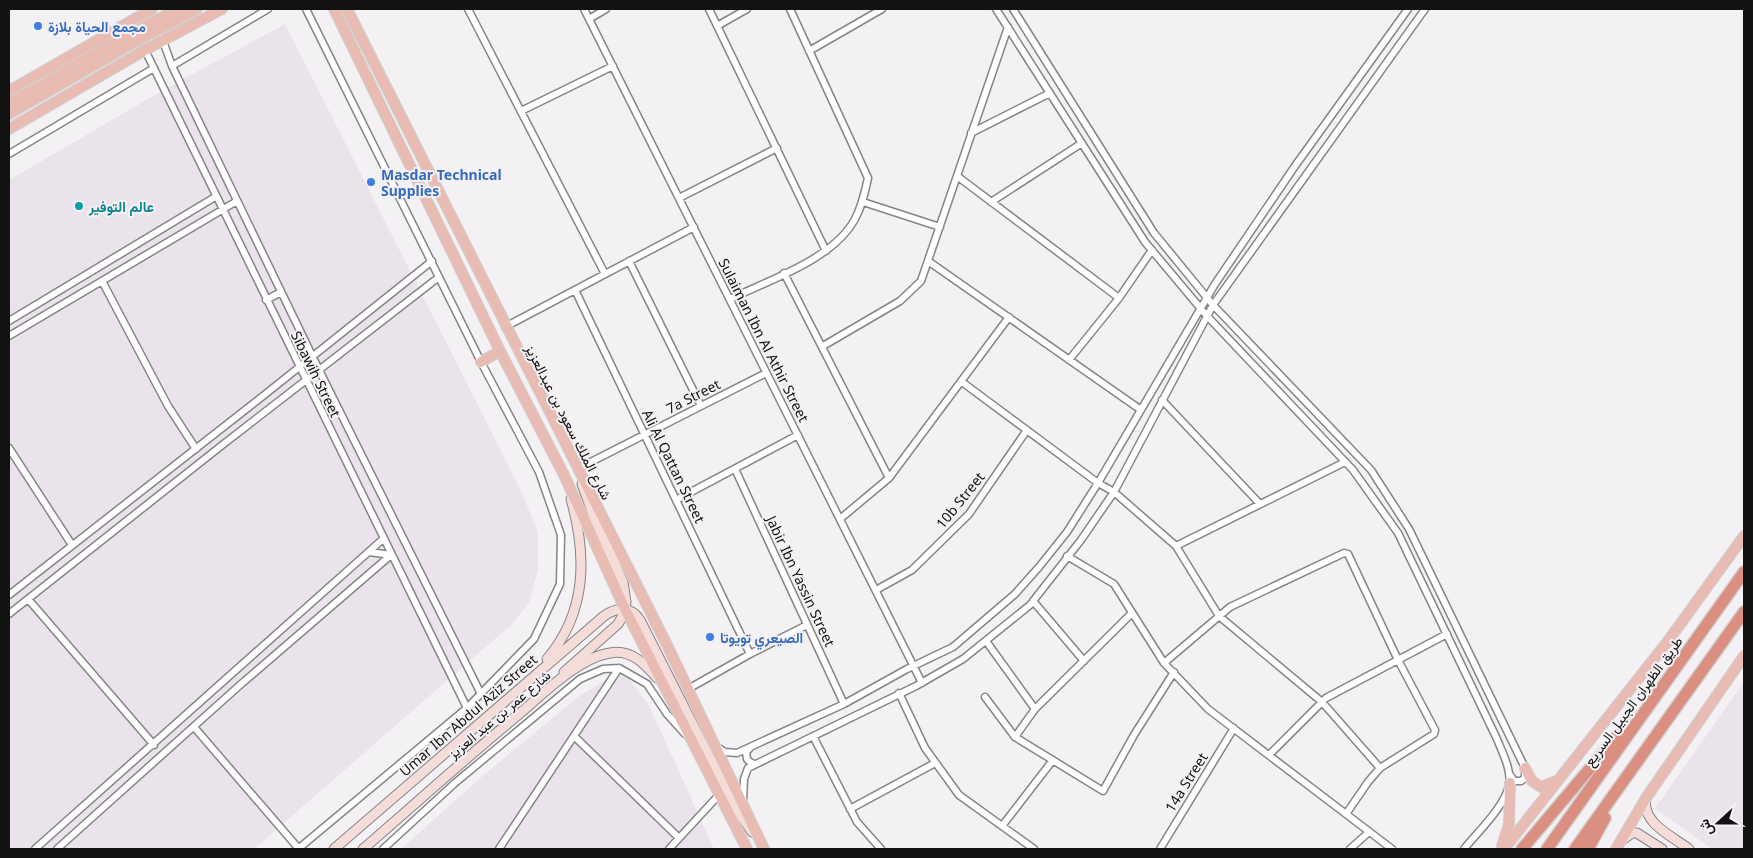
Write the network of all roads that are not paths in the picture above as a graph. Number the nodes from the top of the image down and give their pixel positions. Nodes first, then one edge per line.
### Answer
1 (152, 9) edge
2 (178, 9) edge
3 (197, 9) edge
4 (222, 9) edge
5 (268, 9) edge
6 (306, 9) edge
7 (334, 9) edge
8 (468, 9) edge
9 (584, 9) edge
10 (606, 9) edge
11 (709, 9) edge
12 (747, 9) edge
13 (790, 9) edge
14 (882, 9) edge
15 (996, 9) edge
16 (1013, 9) edge
17 (1408, 9) edge
18 (1425, 9) edge
19 (348, 11) edge
20 (589, 19) junction
21 (717, 26) junction
22 (1008, 26) junction
23 (162, 41) junction
24 (145, 50) junction
25 (809, 51) junction
26 (172, 66) junction
27 (613, 66) junction
28 (154, 68) junction
29 (50, 84) junction
30 (9, 91) edge
31 (1050, 93) junction
32 (9, 104) edge
33 (521, 111) junction
34 (9, 114) edge
35 (9, 129) edge
36 (971, 134) junction
37 (1082, 143) junction
38 (777, 148) junction
39 (9, 154) edge
40 (957, 176) junction
41 (215, 197) junction
42 (679, 198) junction
43 (237, 201) junction
44 (863, 202) junction
45 (991, 202) junction
46 (222, 210) junction
47 (694, 227) junction
48 (940, 227) junction
49 (1152, 250) junction
50 (826, 251) junction
51 (432, 261) junction
52 (629, 261) junction
53 (928, 261) junction
54 (784, 273) junction
55 (605, 274) junction
56 (440, 277) junction
57 (102, 281) junction
58 (575, 290) junction
59 (282, 292) junction
60 (1206, 297) junction
61 (1119, 298) junction
62 (730, 299) junction
63 (266, 300) junction
64 (1213, 305) junction
65 (1200, 308) junction
66 (1207, 316) junction
67 (1008, 317) junction
68 (9, 321) edge
69 (505, 327) junction
70 (9, 336) edge
71 (822, 346) junction
72 (500, 351) junction
73 (313, 356) junction
74 (1069, 360) junction
75 (481, 362) junction
76 (299, 367) junction
77 (319, 370) junction
78 (766, 372) junction
79 (305, 381) junction
80 (962, 382) junction
81 (1162, 400) junction
82 (701, 406) junction
83 (1141, 410) junction
84 (1027, 430) junction
85 (645, 435) junction
86 (798, 435) junction
87 (9, 448) edge
88 (196, 449) junction
89 (1345, 462) junction
90 (735, 468) junction
91 (577, 469) junction
92 (564, 475) junction
93 (889, 478) junction
94 (1098, 483) junction
95 (1114, 492) junction
96 (676, 500) junction
97 (1260, 504) junction
98 (840, 519) junction
99 (1744, 536) edge
100 (383, 539) junction
101 (72, 546) junction
102 (1176, 546) junction
103 (368, 552) junction
104 (391, 555) junction
105 (1067, 556) junction
106 (1744, 572) edge
107 (876, 590) junction
108 (9, 595) edge
109 (28, 599) junction
110 (1033, 600) junction
111 (625, 609) junction
112 (1744, 612) edge
113 (1132, 613) junction
114 (9, 614) edge
115 (1220, 616) junction
116 (807, 625) junction
117 (1447, 634) junction
118 (986, 641) junction
119 (750, 654) junction
120 (1744, 656) edge
121 (1398, 660) junction
122 (1084, 661) junction
123 (1164, 663) junction
124 (914, 666) junction
125 (618, 668) junction
126 (1174, 672) junction
127 (1670, 676) junction
128 (531, 679) junction
129 (922, 683) junction
130 (662, 684) junction
131 (688, 689) junction
132 (481, 694) junction
133 (543, 694) junction
134 (900, 694) junction
135 (985, 697) dead end
136 (1322, 702) junction
137 (844, 704) junction
138 (467, 708) junction
139 (1035, 709) junction
140 (194, 727) junction
141 (1234, 728) junction
142 (574, 736) junction
143 (813, 736) junction
144 (1015, 737) junction
145 (691, 741) junction
146 (154, 745) junction
147 (717, 747) junction
148 (749, 749) junction
149 (1269, 755) junction
150 (1053, 760) junction
151 (935, 763) junction
152 (755, 764) junction
153 (1380, 768) junction
154 (1525, 768) junction
155 (1508, 772) junction
156 (1559, 779) junction
157 (1510, 784) junction
158 (1623, 784) junction
159 (718, 796) junction
160 (1646, 798) junction
161 (743, 802) junction
162 (415, 804) junction
163 (850, 809) junction
164 (1346, 814) junction
165 (749, 816) junction
166 (412, 822) junction
167 (1002, 826) junction
168 (1370, 832) junction
169 (679, 838) junction
170 (762, 846) edge
171 (1617, 846) edge
172 (35, 849) edge
173 (57, 849) edge
174 (298, 849) edge
175 (334, 849) edge
176 (363, 849) edge
177 (383, 849) edge
178 (501, 849) edge
179 (669, 849) edge
180 (747, 849) edge
181 (770, 849) edge
182 (881, 849) edge
183 (1034, 849) edge
184 (1160, 849) edge
185 (1350, 849) edge
186 (1392, 849) edge
187 (1464, 849) edge
188 (1502, 849) edge
189 (1522, 849) edge
190 (1547, 849) edge
191 (1575, 849) edge
192 (1588, 849) edge
193 (1662, 849) edge
194 (1689, 849) edge

1 - 30 main road
2 - 29 main road
3 - 29 main road
4 - 23 main road
5 - 26 street
6 - 51 street
7 - 72 main road, شارع الملك سعود بن عبدالعزيز
8 - 33 street
9 - 20 street, Sulaiman Ibn Al Athir Street
10 - 20 street
11 - 21 street
12 - 21 street
13 - 25 street
14 - 25 street
15 - 22 street
16 - 60 street
17 - 60 street
18 - 64 street
19 - 69 main road, شارع الملك سعود بن عبدالعزيز
20 - 27 street, Sulaiman Ibn Al Athir Street
21 - 38 street
22 - 31 street
22 - 36 street
23 - 24 main road
23 - 26 street, Sibawih Street
24 - 28 street, Sibawih Street
24 - 35 main road
25 - 44 street
26 - 43 street, Sibawih Street
27 - 33 street
27 - 42 street, Sulaiman Ibn Al Athir Street
28 - 39 street
28 - 41 street, Sibawih Street
29 - 32 main road
29 - 34 main road
31 - 36 street
31 - 37 street
33 - 55 street
36 - 40 street
37 - 45 street
37 - 49 street
38 - 42 street
38 - 50 street
40 - 45 street
40 - 48 street
41 - 46 street, Sibawih Street
41 - 68 street
42 - 47 street, Sulaiman Ibn Al Athir Street
43 - 46 street
43 - 59 street, Sibawih Street
44 - 48 street
44 - 50 street
45 - 61 street
46 - 57 street
46 - 63 street, Sibawih Street
47 - 52 street
47 - 62 street, Sulaiman Ibn Al Athir Street
48 - 53 street
49 - 61 street
49 - 65 street
50 - 54 street
51 - 56 street
51 - 73 street
52 - 55 street
52 - 82 street
53 - 67 street
53 - 71 street
54 - 62 street
54 - 71 street
55 - 58 street
56 - 75 street
56 - 77 street
57 - 70 street
57 - 88 street
58 - 69 street
58 - 85 street, Ali Al Qattan Street
59 - 63 street
59 - 73 street, Sibawih Street
60 - 64 street
60 - 65 street
61 - 74 street
62 - 78 street, Sulaiman Ibn Al Athir Street
63 - 76 street, Sibawih Street
64 - 66 street
64 - 154 street
65 - 66 street
65 - 83 street
66 - 81 street
66 - 89 street
67 - 74 street
67 - 80 street
69 - 91 main road, شارع الملك سعود بن عبدالعزيز
71 - 93 street
72 - 75 main road
72 - 92 main road, شارع الملك سعود بن عبدالعزيز
73 - 76 street
73 - 77 street, Sibawih Street
74 - 83 street
75 - 132 street
76 - 79 street, Sibawih Street
76 - 88 street
77 - 79 street
77 - 132 street, Sibawih Street
78 - 82 street, 7a Street
78 - 86 street, Sulaiman Ibn Al Athir Street
79 - 100 street, Sibawih Street
79 - 109 street
80 - 84 street
80 - 93 street
81 - 95 street
81 - 97 street
82 - 85 street, 7a Street
83 - 94 street
84 - 94 street
84 - 107 street, 10b Street
85 - 91 street, 7a Street
85 - 96 street, Ali Al Qattan Street
86 - 90 street
86 - 98 street, Sulaiman Ibn Al Athir Street
87 - 101 street
88 - 101 street
89 - 97 street
89 - 117 street
90 - 96 street
90 - 116 street, Jabir Ibn Yassin Street
91 - 111 main road
91 - 131 main road, شارع الملك سعود بن عبدالعزيز
92 - 111 main road, شارع الملك سعود بن عبدالعزيز
92 - 128 main road
93 - 98 street
94 - 95 street
94 - 124 street
95 - 102 street
95 - 105 street
96 - 119 street, Ali Al Qattan Street
97 - 102 street
98 - 107 street, Sulaiman Ibn Al Athir Street
99 - 156 main road
100 - 103 street
100 - 104 street, Sibawih Street
101 - 108 street
102 - 115 street
103 - 104 street
103 - 146 street
104 - 138 street, Sibawih Street
104 - 140 street
105 - 110 street
105 - 113 street
106 - 127 highway, طريق الظهران الجبيل السريع
107 - 124 street, Sulaiman Ibn Al Athir Street
109 - 114 street
109 - 146 street
110 - 118 street
110 - 122 street
111 - 128 main road, Umar Ibn Abdul Aziz Street
111 - 130 main road, شارع الملك سعود بن عبدالعزيز
111 - 133 main road
111 - 170 main road
112 - 158 highway
113 - 122 street
113 - 123 street
115 - 121 street
115 - 123 street
115 - 136 street
116 - 119 street
116 - 137 street, Jabir Ibn Yassin Street
117 - 121 street
117 - 155 street
118 - 129 street
118 - 139 street
119 - 131 street
120 - 160 main road
121 - 136 street
121 - 153 street
122 - 139 street
123 - 126 street
124 - 129 street, Sulaiman Ibn Al Athir Street
124 - 137 street
125 - 142 street
125 - 145 street
125 - 166 street
126 - 141 street
126 - 150 street
127 - 189 highway
127 - 190 highway, طريق الظهران الجبيل السريع
128 - 175 main road, Umar Ibn Abdul Aziz Street
129 - 134 street
130 - 133 main road, شارع عمر بن عبد العزيز
130 - 145 main road, شارع الملك سعود بن عبدالعزيز
131 - 147 main road, شارع الملك سعود بن عبدالعزيز
132 - 138 street
133 - 162 main road, شارع عمر بن عبد العزيز
134 - 143 street
134 - 151 street
135 - 144 street
136 - 149 street
136 - 153 street
137 - 148 street
138 - 174 street
139 - 144 street
140 - 173 street
140 - 174 street
141 - 149 street
141 - 184 street, 14a Street
142 - 169 street
142 - 178 street
143 - 152 street
143 - 163 street
144 - 150 street
145 - 159 main road, شارع الملك سعود بن عبدالعزيز
146 - 172 street
147 - 148 street
147 - 161 main road, شارع الملك سعود بن عبدالعزيز
148 - 152 street
149 - 164 street
150 - 167 street
151 - 163 street
151 - 167 street
152 - 161 street
153 - 164 street
154 - 155 street
154 - 156 main road
155 - 157 street
156 - 188 main road
157 - 187 street
157 - 188 main road
158 - 191 highway
158 - 192 highway
159 - 169 street
159 - 180 main road, شارع الملك سعود بن عبدالعزيز
160 - 171 main road
160 - 194 main road
161 - 165 main road, شارع الملك سعود بن عبدالعزيز
162 - 166 street
162 - 176 main road, شارع عمر بن عبد العزيز
163 - 182 street
164 - 168 street
165 - 170 main road, شارع الملك سعود بن عبدالعزيز
165 - 181 street
166 - 177 street
167 - 183 street
168 - 185 street
168 - 186 street
169 - 179 street
171 - 193 main road

